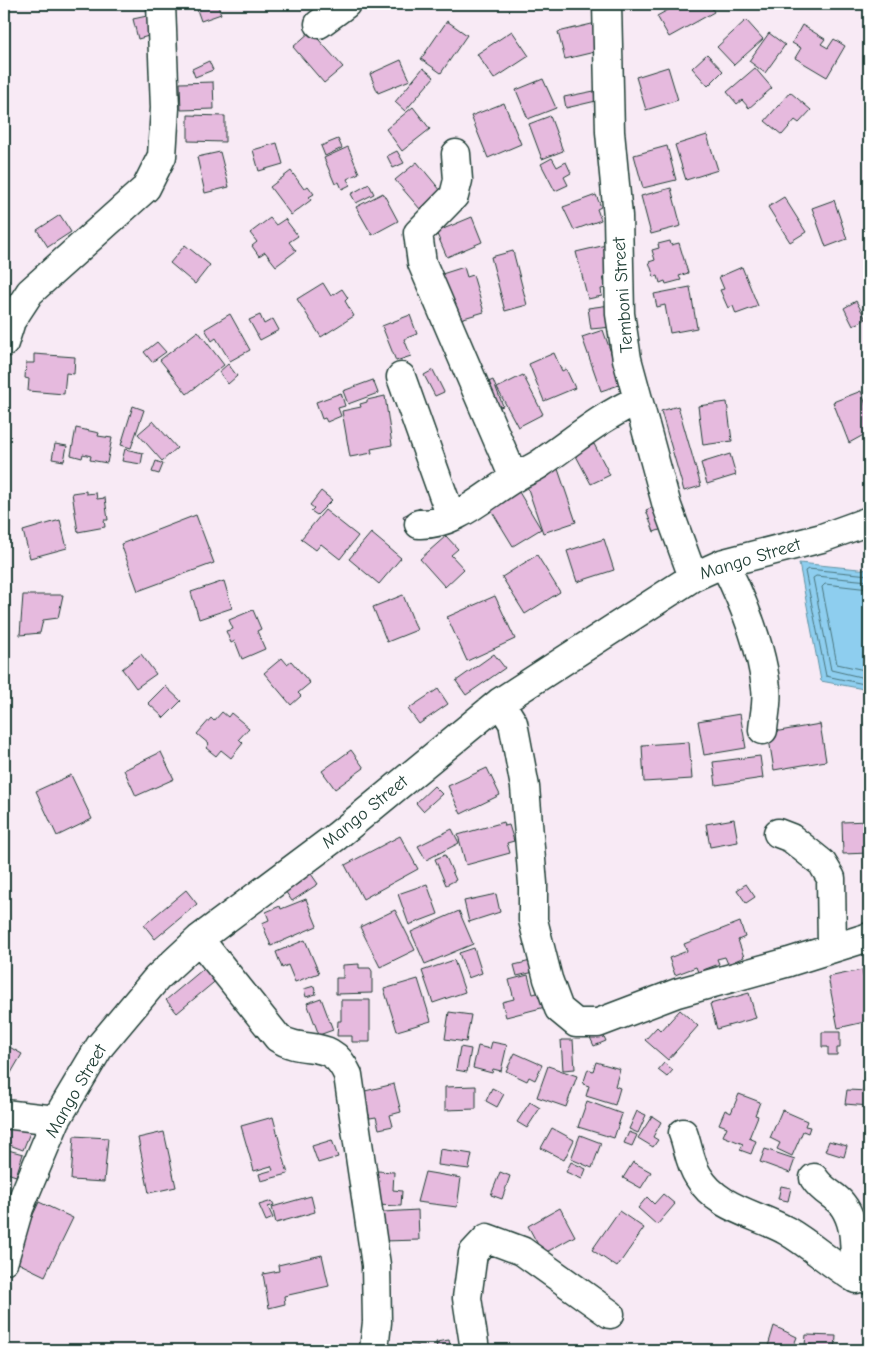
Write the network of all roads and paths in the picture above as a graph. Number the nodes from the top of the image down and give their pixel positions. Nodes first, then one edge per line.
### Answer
1 (161, 4) edge
2 (346, 4) edge
3 (607, 4) edge
4 (319, 24) dead end
5 (456, 154) dead end
6 (4, 343) edge
7 (401, 377) dead end
8 (638, 400) junction
9 (514, 478) junction
10 (451, 517) junction
11 (869, 521) edge
12 (419, 524) dead end
13 (724, 563) junction
14 (693, 577) junction
15 (500, 702) junction
16 (764, 730) dead end
17 (778, 833) dead end
18 (869, 937) edge
19 (199, 939) junction
20 (832, 948) junction
21 (4, 1114) edge
22 (56, 1120) junction
23 (683, 1133) dead end
24 (814, 1178) dead end
25 (4, 1260) edge
26 (863, 1280) edge
27 (610, 1314) dead end
28 (374, 1350) edge
29 (475, 1350) edge

1 - 6 street
2 - 4 street
3 - 8 street, Temboni Street
5 - 9 street
7 - 10 street
8 - 9 street
8 - 14 street, Temboni Street
9 - 10 street
10 - 12 street
11 - 13 street, Mango Street
13 - 14 street, Mango Street
13 - 16 street
14 - 15 street, Mango Street
15 - 19 street, Mango Street
15 - 20 street
17 - 20 street
18 - 20 street
19 - 22 street, Mango Street
19 - 28 street
21 - 22 street
22 - 25 street, Mango Street
23 - 26 street
24 - 26 street
27 - 29 street

